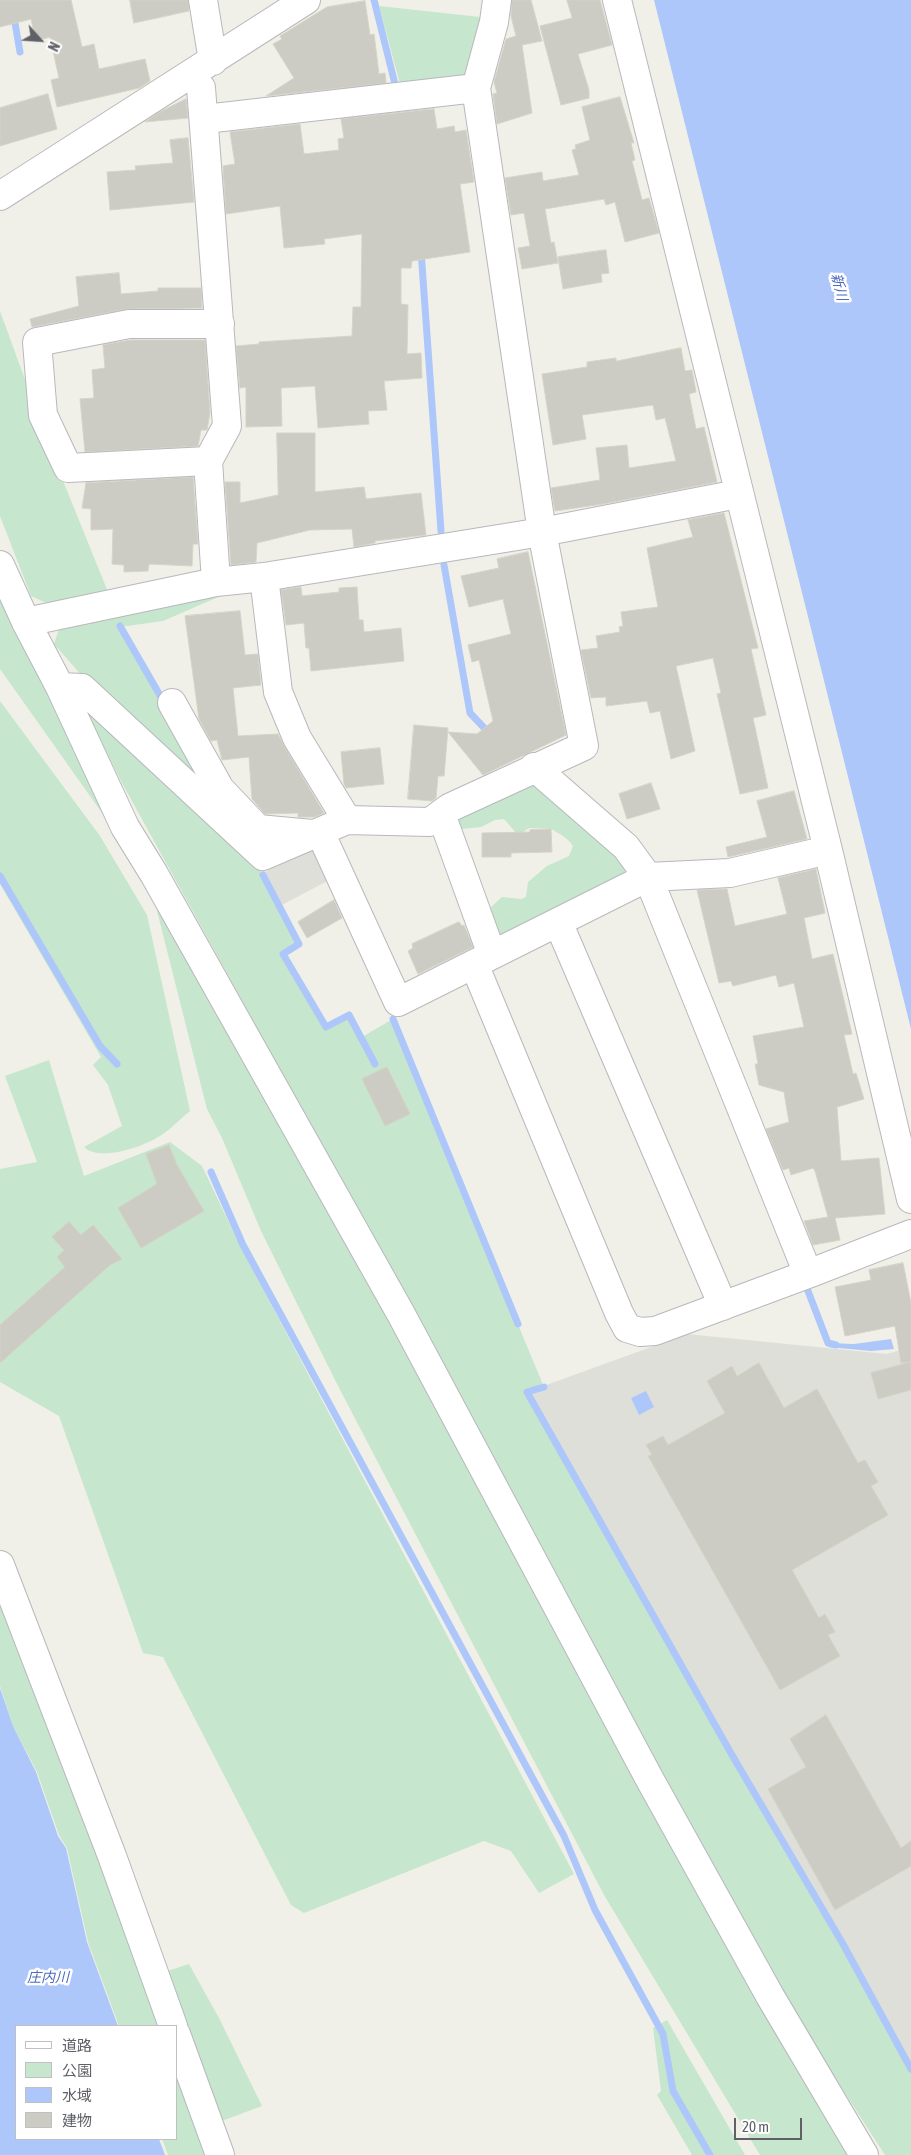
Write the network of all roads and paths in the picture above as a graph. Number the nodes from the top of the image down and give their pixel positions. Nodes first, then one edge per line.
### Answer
1 (191, 0) edge
2 (203, 0) edge
3 (306, 0) edge
4 (497, 0) edge
5 (617, 0) edge
6 (205, 58) junction
7 (201, 88) dead end
8 (476, 88) junction
9 (205, 119) junction
10 (0, 196) edge
11 (220, 324) junction
12 (208, 461) junction
13 (738, 494) junction
14 (542, 532) junction
15 (0, 565) edge
16 (264, 577) junction
17 (216, 582) junction
18 (26, 622) junction
19 (60, 687) junction
20 (172, 703) dead end
21 (534, 768) junction
22 (441, 814) junction
23 (347, 820) junction
24 (318, 833) junction
25 (828, 850) junction
26 (648, 877) junction
27 (558, 922) junction
28 (483, 959) junction
29 (911, 1199) edge
30 (911, 1234) edge
31 (808, 1274) junction
32 (722, 1306) junction
33 (0, 1565) edge
34 (173, 2025) edge
35 (178, 2040) edge
36 (220, 2155) edge
37 (864, 2155) edge

1 - 6 street
2 - 6 street
3 - 6 street
4 - 8 street
5 - 13 street
6 - 10 street
7 - 9 street
8 - 9 street
8 - 14 street
9 - 11 street
11 - 12 street
11 - 12 street
12 - 17 street
13 - 14 street
13 - 25 street
14 - 16 street
14 - 21 street
15 - 18 street
16 - 17 street
16 - 23 street
17 - 18 street
18 - 19 street
19 - 24 street
19 - 37 street
20 - 24 street
21 - 22 street
21 - 26 street
22 - 23 street
22 - 28 street
23 - 24 street
24 - 28 street
25 - 26 street
25 - 29 street
26 - 27 street
26 - 31 street
27 - 28 street
27 - 32 street
28 - 32 street
30 - 31 street
31 - 32 street
33 - 34 street
35 - 36 street

